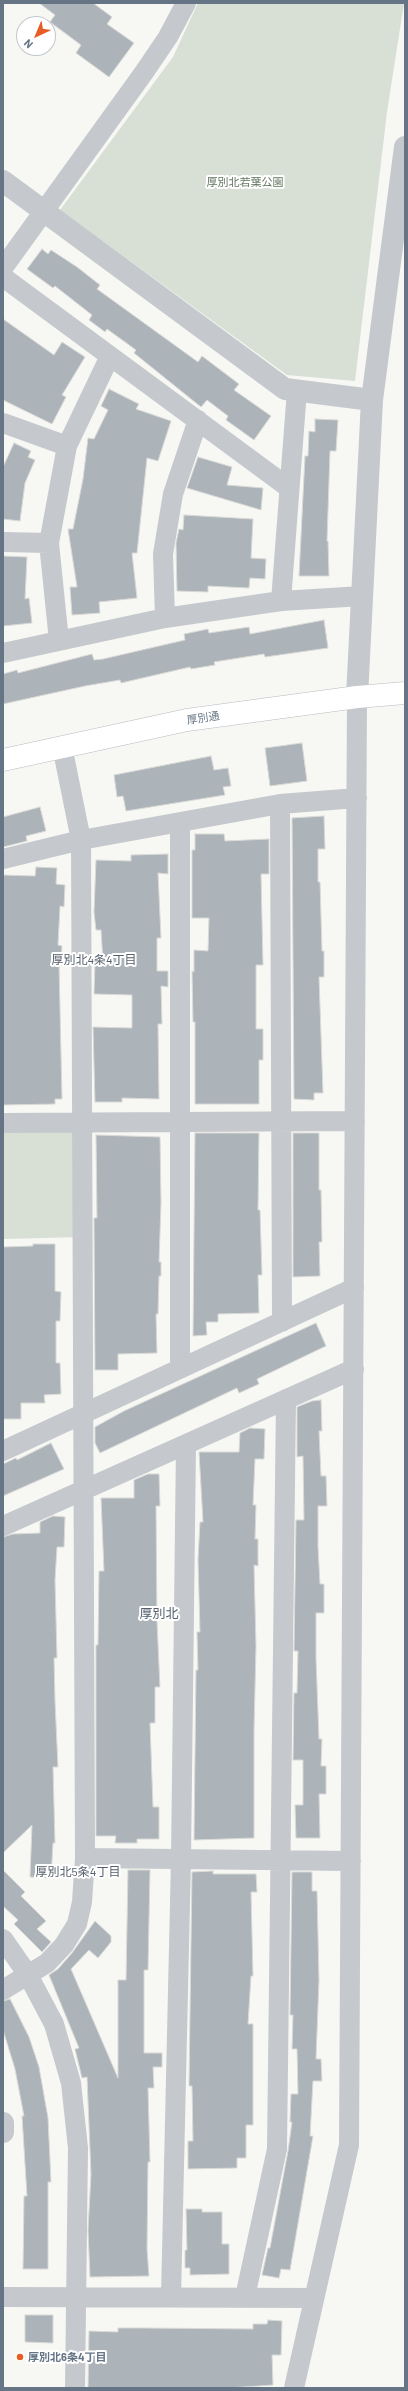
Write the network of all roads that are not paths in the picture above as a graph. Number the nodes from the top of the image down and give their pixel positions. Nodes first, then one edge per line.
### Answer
1 (186, 3) edge
2 (405, 148) edge
3 (3, 181) edge
4 (44, 211) junction
5 (3, 268) edge
6 (3, 277) edge
7 (110, 356) junction
8 (297, 390) junction
9 (372, 400) junction
10 (198, 420) junction
11 (3, 423) edge
12 (67, 446) junction
13 (289, 488) junction
14 (3, 542) edge
15 (49, 543) junction
16 (362, 596) junction
17 (281, 601) junction
18 (165, 618) junction
19 (59, 641) junction
20 (3, 653) edge
21 (397, 694) edge
22 (357, 697) junction
23 (62, 746) junction
24 (3, 760) edge
25 (357, 798) junction
26 (280, 804) junction
27 (180, 822) junction
28 (81, 840) junction
29 (3, 859) edge
30 (355, 1121) junction
31 (82, 1122) junction
32 (180, 1122) junction
33 (281, 1122) junction
34 (3, 1123) edge
35 (354, 1288) junction
36 (282, 1322) junction
37 (180, 1369) junction
38 (354, 1369) junction
39 (286, 1399) junction
40 (83, 1415) junction
41 (186, 1444) junction
42 (3, 1451) edge
43 (83, 1490) junction
44 (3, 1526) edge
45 (84, 1858) junction
46 (181, 1859) junction
47 (280, 1860) junction
48 (351, 1861) junction
49 (3, 1939) edge
50 (28, 1975) junction
51 (3, 1990) edge
52 (3, 2123) edge
53 (3, 2132) edge
54 (3, 2297) edge
55 (171, 2297) junction
56 (245, 2297) junction
57 (75, 2298) junction
58 (314, 2298) junction
59 (75, 2388) edge
60 (294, 2388) edge

1 - 4 street
2 - 9 street
3 - 4 street
4 - 5 street
4 - 8 street
6 - 7 street
7 - 10 street
7 - 12 street
8 - 9 street
8 - 13 street
9 - 16 street
10 - 13 street
10 - 18 street
11 - 12 street
12 - 15 street
13 - 17 street
14 - 15 street
15 - 19 street
16 - 17 street
16 - 22 street
17 - 18 street
18 - 19 street
19 - 20 street
21 - 22 main road, 厚別通
22 - 23 main road, 厚別通
22 - 25 street
23 - 24 main road, 厚別通
23 - 28 street
25 - 26 street
25 - 30 street
26 - 27 street
26 - 33 street
27 - 28 street
27 - 32 street
28 - 29 street
28 - 31 street
30 - 33 street
30 - 35 street
31 - 32 street
31 - 34 street
31 - 40 street
32 - 33 street
32 - 37 street
33 - 36 street
35 - 36 street
35 - 38 street
36 - 37 street
37 - 40 street
38 - 39 street
38 - 48 street
39 - 41 street
39 - 47 street
40 - 42 street
40 - 43 street
41 - 43 street
41 - 46 street
43 - 44 street
43 - 45 street
45 - 46 street
45 - 50 street
46 - 47 street
46 - 55 street
47 - 48 street
47 - 56 street
48 - 58 street
49 - 50 street
50 - 51 street
50 - 57 street
52 - 53 street
54 - 57 street
55 - 56 street
55 - 57 street
56 - 58 street
57 - 59 street
58 - 60 street

